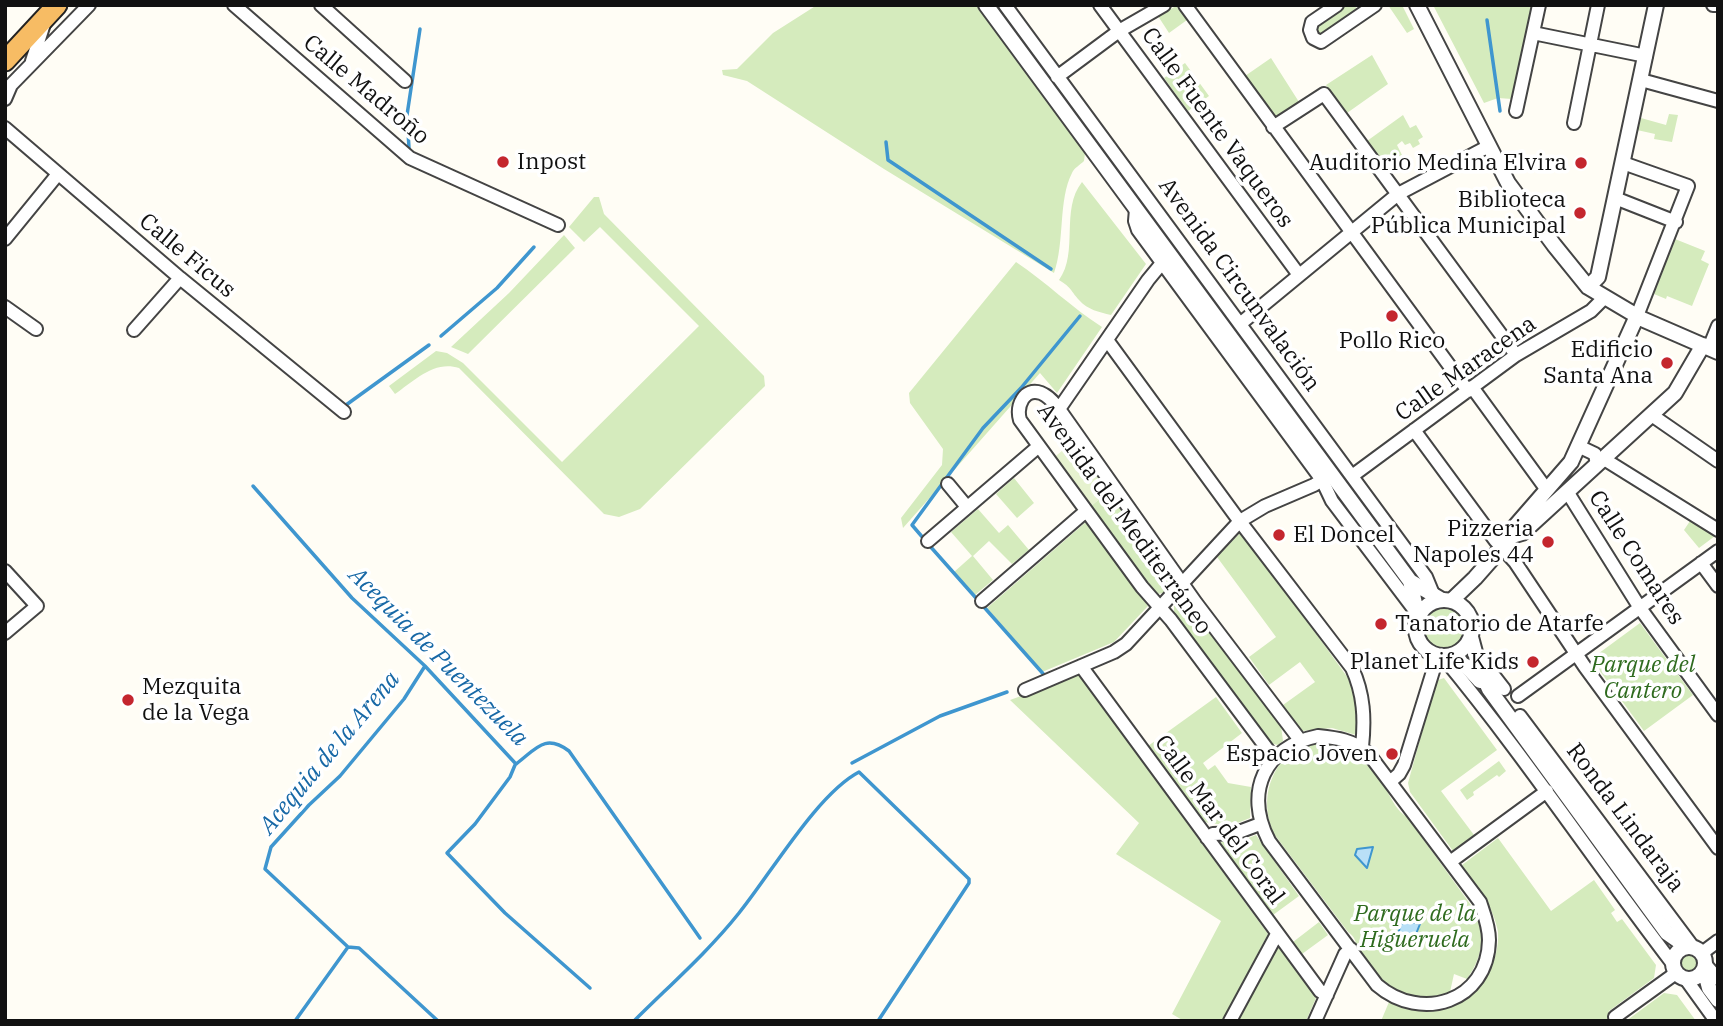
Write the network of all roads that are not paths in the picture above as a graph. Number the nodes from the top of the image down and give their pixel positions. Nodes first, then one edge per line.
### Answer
1 (89, 5) edge
2 (234, 5) edge
3 (321, 5) edge
4 (986, 5) edge
5 (1005, 5) edge
6 (1100, 5) edge
7 (1164, 5) edge
8 (1185, 5) edge
9 (1337, 5) edge
10 (1417, 5) edge
11 (1539, 5) edge
12 (1598, 5) edge
13 (1657, 5) edge
14 (1367, 7) edge
15 (52, 11) edge
16 (1119, 31) junction
17 (1534, 33) junction
18 (1590, 44) junction
19 (1646, 56) junction
20 (5, 61) edge
21 (32, 61) junction
22 (1057, 77) junction
23 (405, 80) dead end
24 (1641, 80) junction
25 (5, 99) edge
26 (1718, 100) edge
27 (1516, 111) dead end
28 (1574, 123) dead end
29 (1273, 127) junction
30 (5, 128) edge
31 (1489, 146) junction
32 (1623, 163) junction
33 (58, 174) junction
34 (1398, 194) junction
35 (1615, 198) junction
36 (1136, 209) junction
37 (1676, 222) junction
38 (558, 225) dead end
39 (1352, 232) junction
40 (5, 239) edge
41 (1163, 263) junction
42 (1299, 275) junction
43 (180, 278) junction
44 (1588, 287) junction
45 (1604, 298) junction
46 (5, 307) edge
47 (1637, 316) junction
48 (1240, 324) junction
49 (1718, 326) edge
50 (36, 329) dead end
51 (134, 330) dead end
52 (1107, 340) junction
53 (1710, 348) edge
54 (1516, 355) junction
55 (1470, 389) junction
56 (1059, 409) junction
57 (344, 412) dead end
58 (1653, 416) junction
59 (1414, 430) junction
60 (1039, 446) junction
61 (1578, 446) junction
62 (1718, 461) edge
63 (1571, 462) junction
64 (1596, 466) junction
65 (1352, 476) junction
66 (1326, 477) junction
67 (948, 484) dead end
68 (1547, 489) junction
69 (1568, 493) junction
70 (967, 507) junction
71 (1086, 511) junction
72 (1240, 521) junction
73 (1718, 530) edge
74 (1512, 536) junction
75 (928, 541) dead end
76 (1501, 547) junction
77 (1718, 551) edge
78 (1701, 563) junction
79 (5, 571) edge
80 (1475, 578) junction
81 (1410, 582) junction
82 (1183, 583) junction
83 (1718, 586) edge
84 (1442, 598) junction
85 (982, 601) dead end
86 (1160, 607) junction
87 (1640, 608) junction
88 (1465, 610) junction
89 (1417, 614) junction
90 (5, 633) edge
91 (1472, 644) junction
92 (1576, 654) junction
93 (1443, 656) junction
94 (1081, 666) junction
95 (1496, 689) junction
96 (1026, 690) dead end
97 (1518, 696) junction
98 (1718, 715) edge
99 (1519, 722) junction
100 (1300, 740) junction
101 (1362, 747) junction
102 (1274, 758) junction
103 (1391, 781) junction
104 (1547, 791) junction
105 (1578, 822) junction
106 (1261, 824) junction
107 (1207, 838) junction
108 (1718, 848) edge
109 (1450, 862) junction
110 (1277, 934) junction
111 (1718, 941) edge
112 (1351, 949) junction
113 (1689, 963) junction
114 (1715, 989) edge
115 (1328, 995) junction
116 (1615, 1017) dead end
117 (1230, 1021) edge
118 (1315, 1021) edge
119 (1716, 1021) edge

1 - 21 street
2 - 38 street, Calle Madroño
3 - 23 street
4 - 36 street, Avenida Circunvalación
5 - 22 street, Avenida Circunvalación
6 - 16 street, Calle Fuente Vaqueros
7 - 16 street
8 - 29 street
9 - 14 street
10 - 31 street
11 - 17 street
12 - 18 street
13 - 19 street
15 - 20 highway
15 - 21 street
16 - 22 street
16 - 42 street, Calle Fuente Vaqueros
17 - 18 street
17 - 27 street
18 - 19 street
18 - 28 street
19 - 24 street
21 - 25 street
22 - 48 street, Avenida Circunvalación
24 - 26 street
24 - 32 street
29 - 34 street
29 - 39 street
30 - 33 street, Calle Ficus
31 - 34 street
31 - 44 street
32 - 35 street
32 - 37 street
33 - 40 street
33 - 43 street, Calle Ficus
34 - 39 street
34 - 54 street
35 - 37 street
35 - 44 street
36 - 41 street, Avenida Circunvalación
36 - 66 street, Avenida Circunvalación
37 - 47 street
39 - 42 street
39 - 55 street
41 - 52 street
41 - 66 street, Avenida Circunvalación
42 - 48 street
43 - 51 street
43 - 57 street, Calle Ficus
44 - 45 street
45 - 47 street
45 - 54 street, Calle Maracena
46 - 50 street
47 - 53 street
47 - 61 street
48 - 65 street, Avenida Circunvalación
49 - 53 street
52 - 56 street
52 - 72 street
53 - 58 street
54 - 55 street, Calle Maracena
55 - 59 street, Calle Maracena
55 - 68 street
56 - 60 street, Avenida del Mediterráneo
56 - 82 street, Avenida del Mediterráneo
58 - 62 street
58 - 64 street
59 - 65 street, Calle Maracena
59 - 76 street
60 - 70 street
60 - 71 street, Avenida del Mediterráneo
61 - 63 street
61 - 64 street
63 - 64 street
63 - 68 street
64 - 69 street
64 - 73 street
65 - 84 street, Avenida Circunvalación
66 - 72 street
66 - 81 street, Avenida Circunvalación
66 - 89 street, Avenida Circunvalación
67 - 70 street
68 - 74 street
69 - 74 street
69 - 87 street, Calle Comares
70 - 75 street
71 - 85 street
71 - 86 street, Avenida del Mediterráneo
72 - 82 street
72 - 101 street
74 - 76 street
76 - 80 street
76 - 92 street
77 - 78 street
78 - 83 street
78 - 87 street
79 - 90 street
80 - 84 street
80 - 88 street
81 - 84 street, Avenida Circunvalación
81 - 89 street, Avenida Circunvalación
82 - 86 street
82 - 100 street, Avenida del Mediterráneo
84 - 88 street
84 - 89 street
86 - 94 street
86 - 102 street, Avenida del Mediterráneo
87 - 92 street
87 - 98 street, Calle Comares
88 - 91 street
89 - 93 street
91 - 93 street
91 - 95 street, Ronda Lindaraja
92 - 97 street
92 - 108 street
93 - 95 street, Ronda Lindaraja
93 - 103 street
93 - 104 street, Ronda Lindaraja
94 - 96 street
94 - 107 street, Calle Mar del Coral
95 - 97 street, Ronda Lindaraja
95 - 99 street, Ronda Lindaraja
97 - 99 street
99 - 105 street, Ronda Lindaraja
99 - 113 street, Ronda Lindaraja
100 - 101 street
100 - 102 street
101 - 103 street
102 - 106 street
103 - 109 street
104 - 105 street, Ronda Lindaraja
104 - 109 street
105 - 113 street, Ronda Lindaraja
105 - 113 street, Ronda Lindaraja
106 - 107 street
106 - 112 street
107 - 110 street, Calle Mar del Coral
109 - 112 street
110 - 115 street, Calle Mar del Coral
110 - 117 street
111 - 113 street
112 - 115 street
113 - 114 street, Ronda Lindaraja
113 - 114 street, Ronda Lindaraja
113 - 116 street
113 - 119 street, Ronda Lindaraja
115 - 118 street

